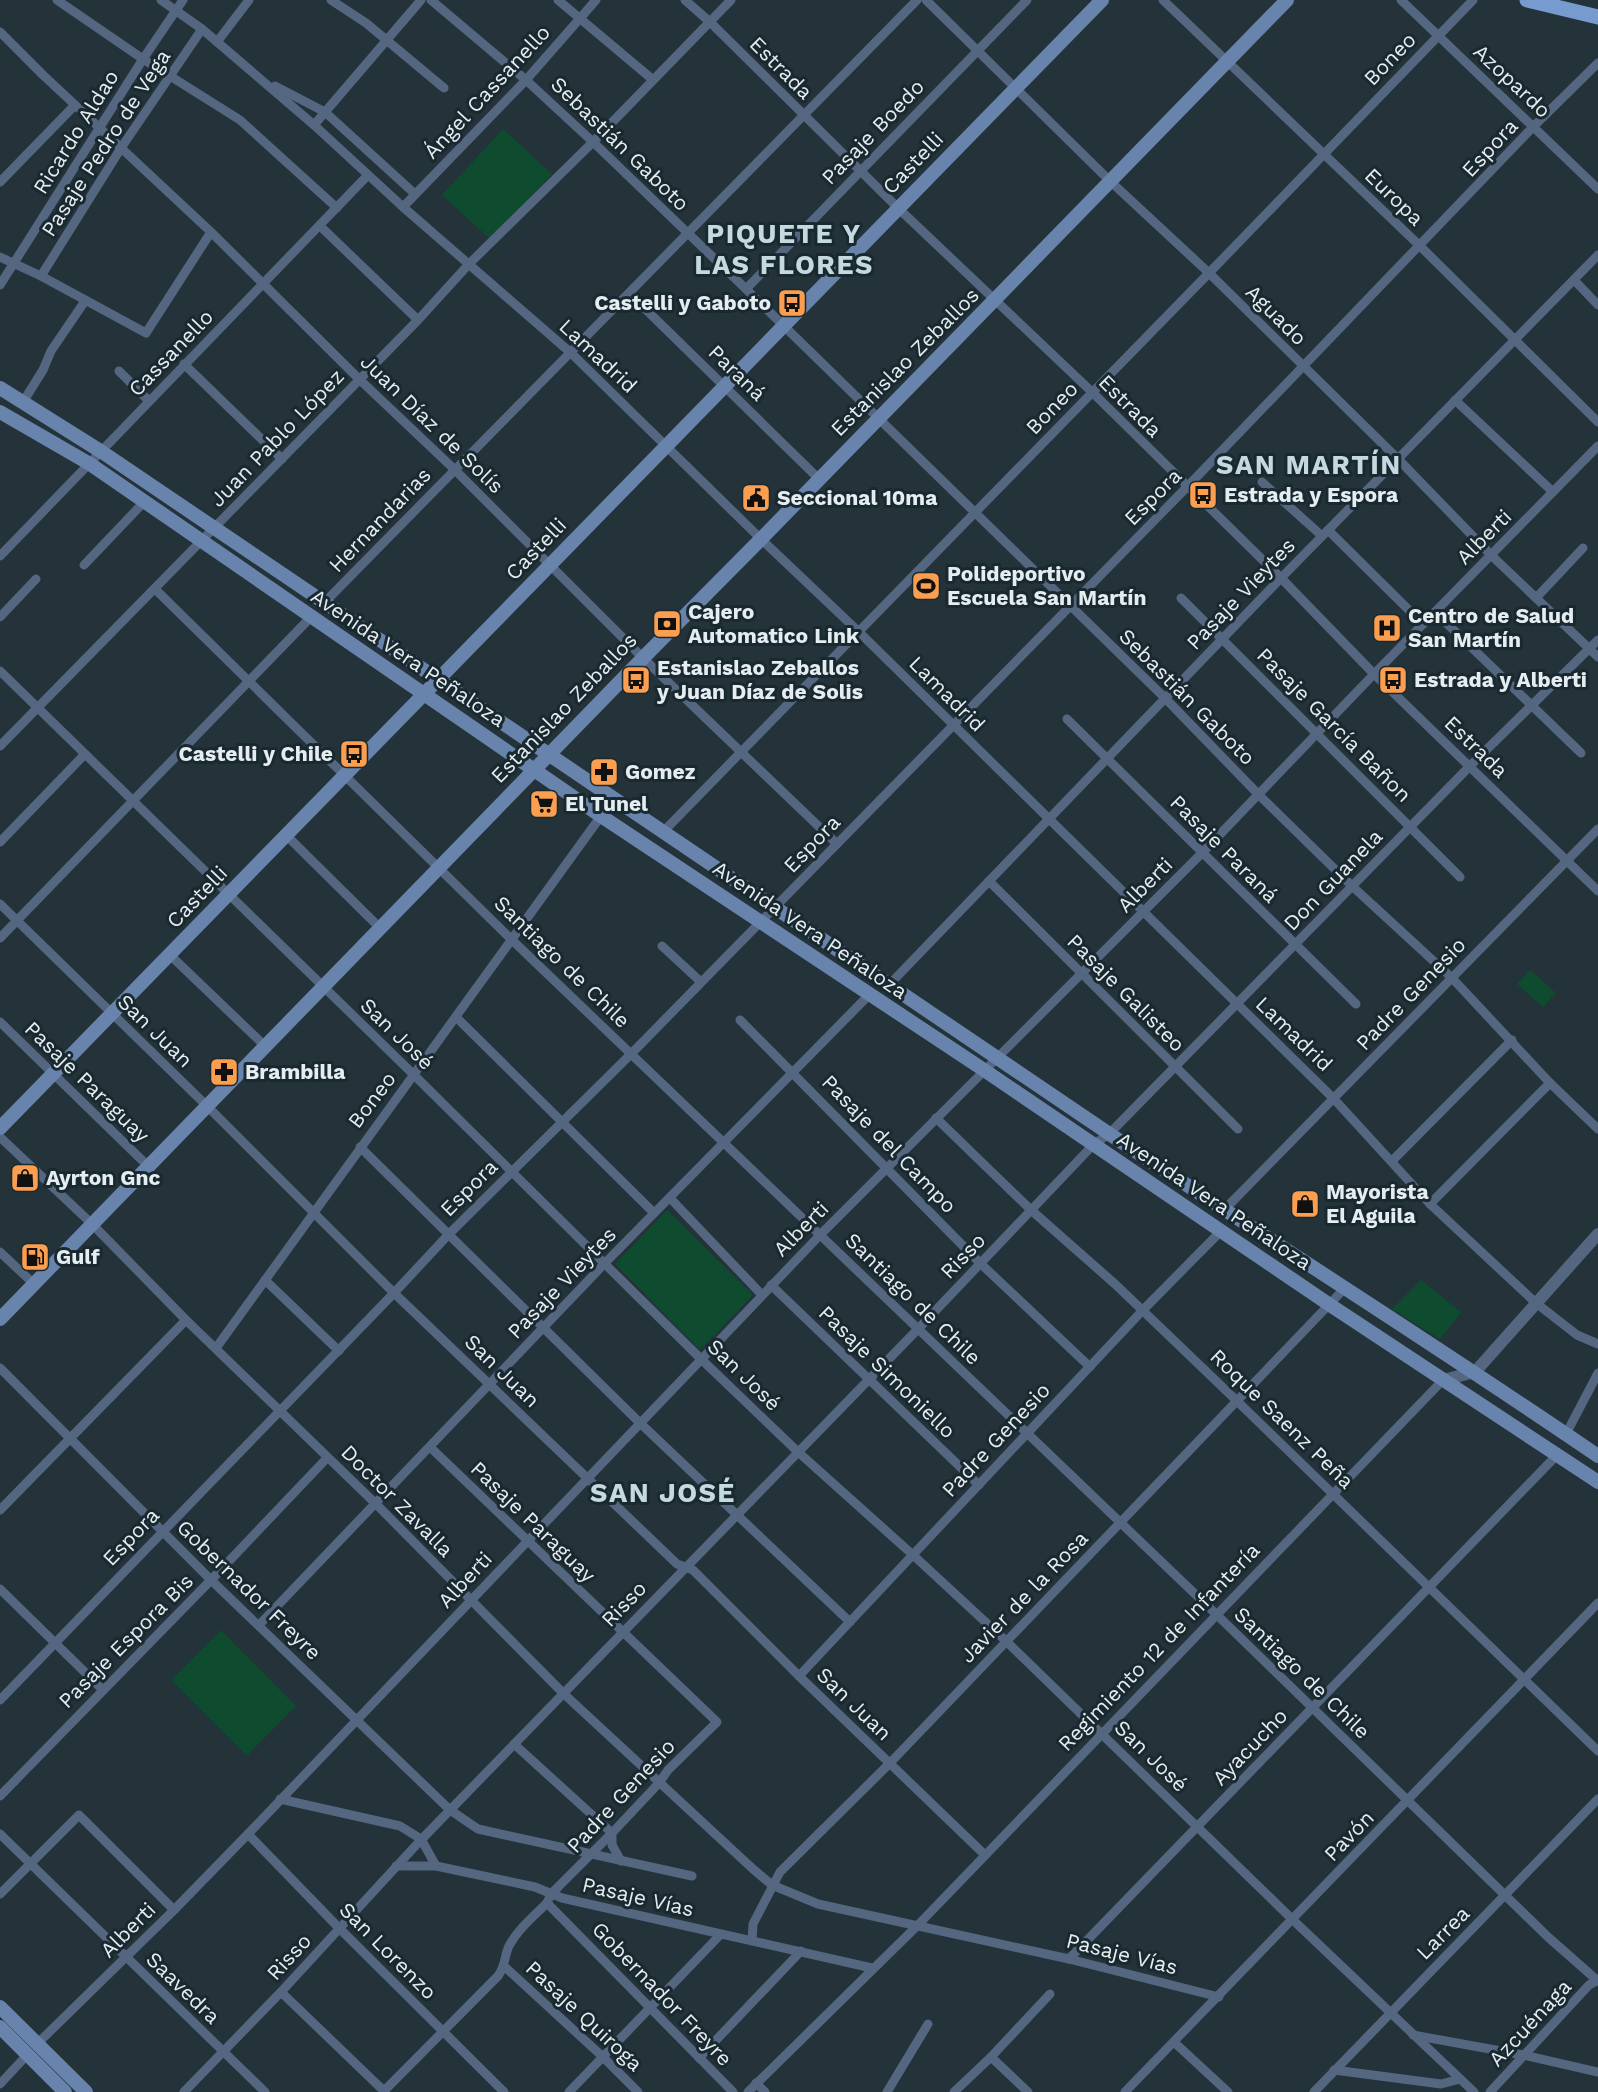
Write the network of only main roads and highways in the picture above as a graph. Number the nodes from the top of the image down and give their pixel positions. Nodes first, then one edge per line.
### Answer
1 (1102, 0) edge
2 (1287, 0) edge
3 (1527, 0) edge
4 (1598, 17) edge
5 (0, 388) edge
6 (0, 412) edge
7 (436, 681) junction
8 (424, 694) junction
9 (548, 755) junction
10 (534, 770) junction
11 (0, 1128) edge
12 (0, 1319) edge
13 (1598, 1456) edge
14 (1598, 1482) edge
15 (0, 2007) edge
16 (0, 2026) edge
17 (33, 2049) junction
18 (65, 2092) edge
19 (86, 2092) edge

1 - 7 main road, Castelli
2 - 9 main road, Estanislao Zeballos
3 - 4 main road
5 - 7 main road, Avenida Vera Peñaloza
6 - 8 main road, Avenida Vera Peñaloza
7 - 8 main road, Castelli
7 - 9 main road, Avenida Vera Peñaloza
8 - 10 main road, Avenida Vera Peñaloza
8 - 11 main road, Castelli
9 - 10 main road, Estanislao Zeballos
9 - 13 main road, Avenida Vera Peñaloza
10 - 12 main road, Estanislao Zeballos
10 - 14 main road, Avenida Vera Peñaloza
15 - 17 main road
16 - 17 main road
17 - 18 main road
17 - 19 main road

